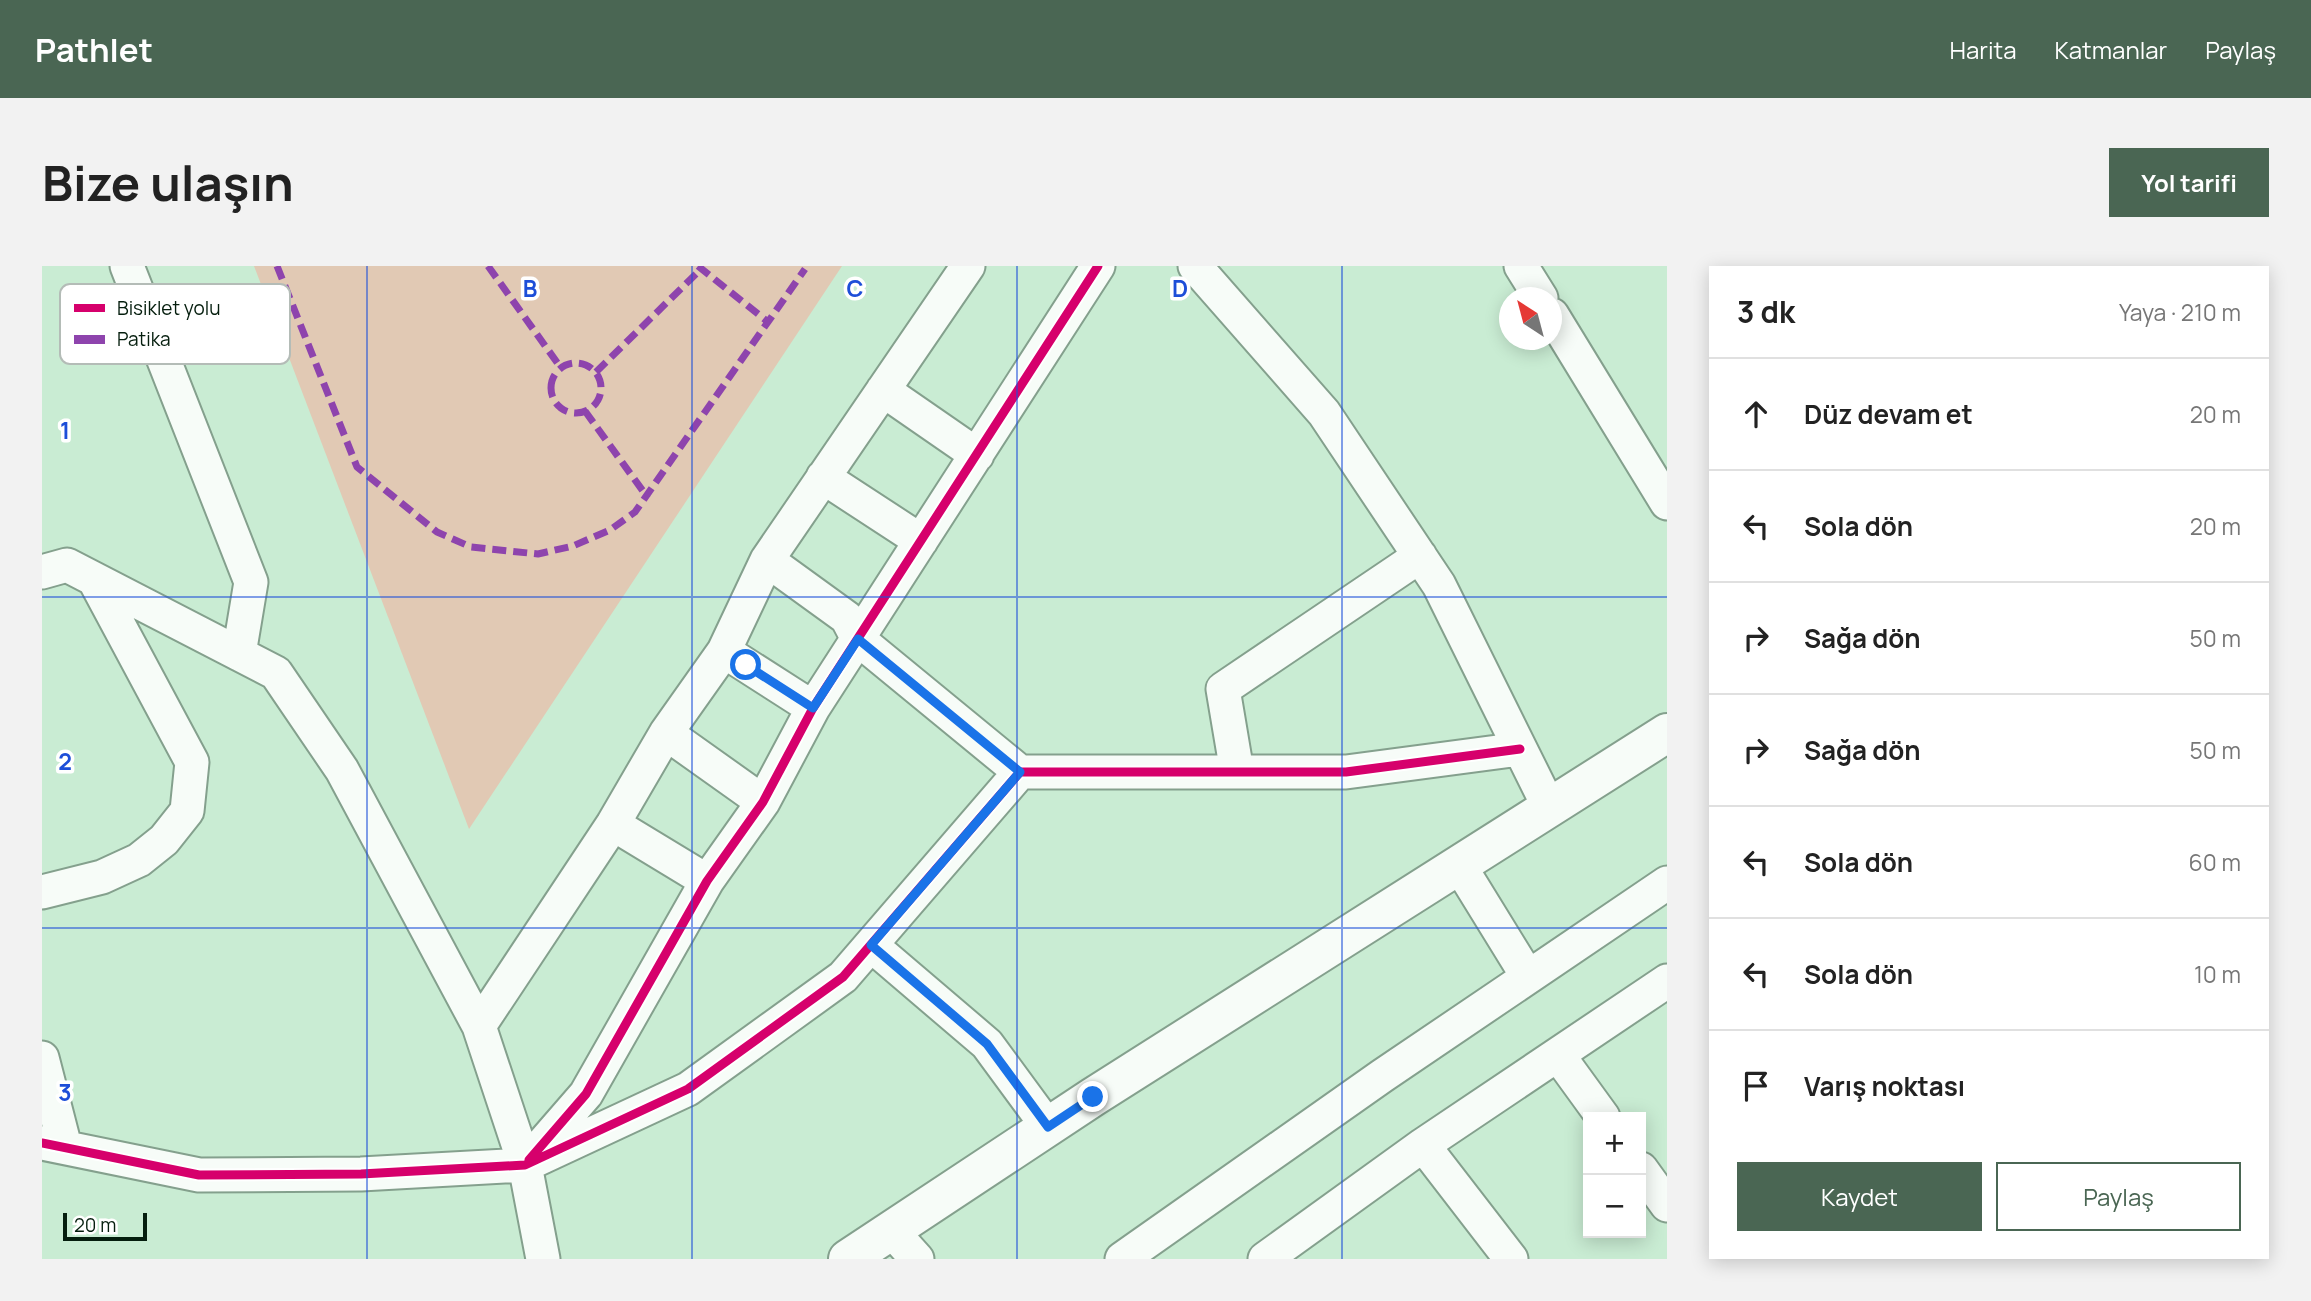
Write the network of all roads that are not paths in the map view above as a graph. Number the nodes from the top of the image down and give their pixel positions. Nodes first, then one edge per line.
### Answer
1 (127, 266) edge
2 (968, 266) edge
3 (1098, 266) edge
4 (1195, 266) edge
5 (1521, 266) edge
6 (134, 284) edge
7 (1534, 287) edge
8 (1562, 331) edge
9 (165, 364) edge
10 (883, 390) junction
11 (977, 455) junction
12 (823, 477) junction
13 (1667, 503) edge
14 (922, 541) junction
15 (1420, 556) junction
16 (767, 560) junction
17 (42, 572) edge
18 (94, 579) junction
19 (858, 639) junction
20 (724, 651) junction
21 (239, 654) junction
22 (813, 708) junction
23 (666, 733) junction
24 (1667, 733) edge
25 (1520, 749) junction
26 (1020, 772) junction
27 (1237, 772) junction
28 (763, 802) junction
29 (1549, 807) junction
30 (613, 824) junction
31 (1458, 864) junction
32 (707, 881) junction
33 (1667, 883) edge
34 (42, 892) edge
35 (871, 945) junction
36 (1528, 977) junction
37 (1667, 981) edge
38 (479, 1026) junction
39 (1558, 1055) junction
40 (42, 1058) edge
41 (1599, 1112) edge
42 (1048, 1127) junction
43 (54, 1145) edge
44 (1423, 1145) junction
45 (525, 1165) junction
46 (1646, 1175) edge
47 (1667, 1205) edge
48 (891, 1230) junction
49 (543, 1259) edge
50 (848, 1259) edge
51 (917, 1259) edge
52 (1122, 1259) edge
53 (1265, 1259) edge
54 (1511, 1259) edge

1 - 6 street
2 - 10 street
3 - 11 street
4 - 15 street
5 - 7 street
8 - 13 street
9 - 21 street
10 - 11 street
10 - 12 street
11 - 14 street
12 - 14 street
12 - 16 street
14 - 19 street
15 - 25 street
15 - 27 street
16 - 19 street
16 - 20 street
17 - 18 street
18 - 21 street
18 - 34 street
19 - 22 street
19 - 26 street
20 - 22 street
20 - 23 street
21 - 38 street
22 - 28 street
23 - 28 street
23 - 30 street
24 - 29 main road
25 - 27 street
25 - 29 street
26 - 27 street
26 - 35 street
28 - 32 street
29 - 31 main road
30 - 32 street
30 - 38 street
31 - 36 street
31 - 42 main road
32 - 45 street
33 - 36 street
35 - 42 street
35 - 45 street
36 - 52 street
37 - 39 street
38 - 45 street
39 - 41 street
39 - 44 street
40 - 43 street
42 - 48 main road
43 - 45 street
44 - 53 street
44 - 54 street
45 - 49 street
46 - 47 street
48 - 50 main road
48 - 51 street

